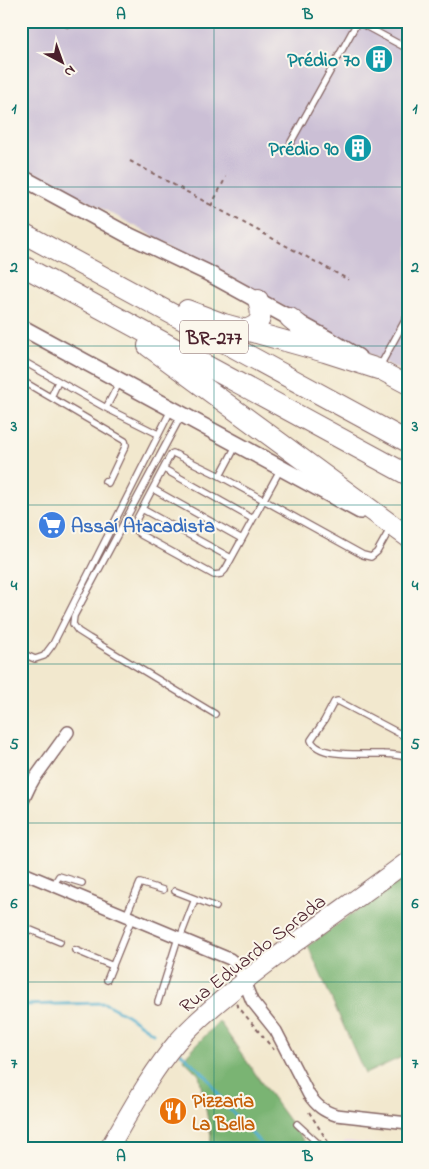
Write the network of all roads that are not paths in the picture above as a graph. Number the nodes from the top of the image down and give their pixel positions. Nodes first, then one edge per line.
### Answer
1 (358, 22) edge
2 (408, 49) edge
3 (291, 142) dead end
4 (21, 176) edge
5 (21, 230) edge
6 (21, 265) edge
7 (86, 300) junction
8 (258, 300) junction
9 (408, 315) edge
10 (290, 318) junction
11 (22, 329) edge
12 (244, 330) junction
13 (325, 352) junction
14 (21, 360) edge
15 (378, 369) junction
16 (21, 380) edge
17 (121, 381) junction
18 (58, 382) junction
19 (408, 385) edge
20 (51, 397) junction
21 (106, 408) junction
22 (177, 411) junction
23 (158, 434) junction
24 (408, 442) edge
25 (237, 444) junction
26 (281, 468) junction
27 (164, 469) junction
28 (408, 475) edge
29 (220, 476) junction
30 (107, 482) dead end
31 (153, 489) junction
32 (263, 500) junction
33 (142, 509) junction
34 (253, 519) junction
35 (402, 534) edge
36 (242, 539) junction
37 (231, 558) junction
38 (21, 654) edge
39 (215, 714) dead end
40 (68, 732) dead end
41 (408, 738) edge
42 (408, 757) edge
43 (21, 805) edge
44 (408, 861) edge
45 (21, 872) edge
46 (82, 883) dead end
47 (53, 886) junction
48 (163, 890) dead end
49 (175, 891) dead end
50 (195, 898) junction
51 (216, 907) dead end
52 (129, 917) junction
53 (21, 926) edge
54 (179, 938) junction
55 (60, 942) dead end
56 (74, 950) dead end
57 (113, 966) junction
58 (107, 980) dead end
59 (244, 982) junction
60 (158, 1002) dead end
61 (408, 1123) edge
62 (296, 1124) dead end
63 (109, 1148) edge
64 (322, 1148) edge

1 - 2 lane
1 - 3 lane
4 - 8 main road
5 - 12 highway
5 - 24 highway, BR-277
6 - 7 highway, BR-277
7 - 28 highway, BR-277
7 - 35 highway
8 - 10 main road
8 - 12 highway
9 - 15 lane
10 - 13 highway
10 - 15 main road
11 - 17 main road
12 - 13 highway
13 - 15 highway
14 - 18 lane
15 - 19 main road
16 - 20 lane
17 - 21 lane
17 - 22 main road
18 - 20 lane
18 - 21 lane
20 - 30 lane
21 - 23 lane
22 - 23 lane
22 - 25 main road
22 - 39 lane
23 - 38 lane
25 - 26 main road
25 - 29 lane
26 - 32 lane
26 - 35 main road
27 - 29 lane
27 - 31 lane
27 - 34 lane
29 - 32 lane
31 - 33 lane
31 - 36 lane
32 - 34 lane
32 - 35 lane
33 - 37 lane
33 - 37 lane
34 - 36 lane
36 - 37 lane
40 - 43 street
41 - 42 lane
44 - 59 main road, Rua Eduardo Sprada
45 - 47 street
46 - 47 lane
47 - 52 street
48 - 52 lane
49 - 50 lane
50 - 51 lane
50 - 54 lane
52 - 54 street
52 - 57 lane
53 - 55 lane
54 - 59 street
54 - 60 lane
56 - 57 lane
57 - 58 lane
59 - 61 street
59 - 63 main road, Rua Eduardo Sprada
62 - 64 lane

